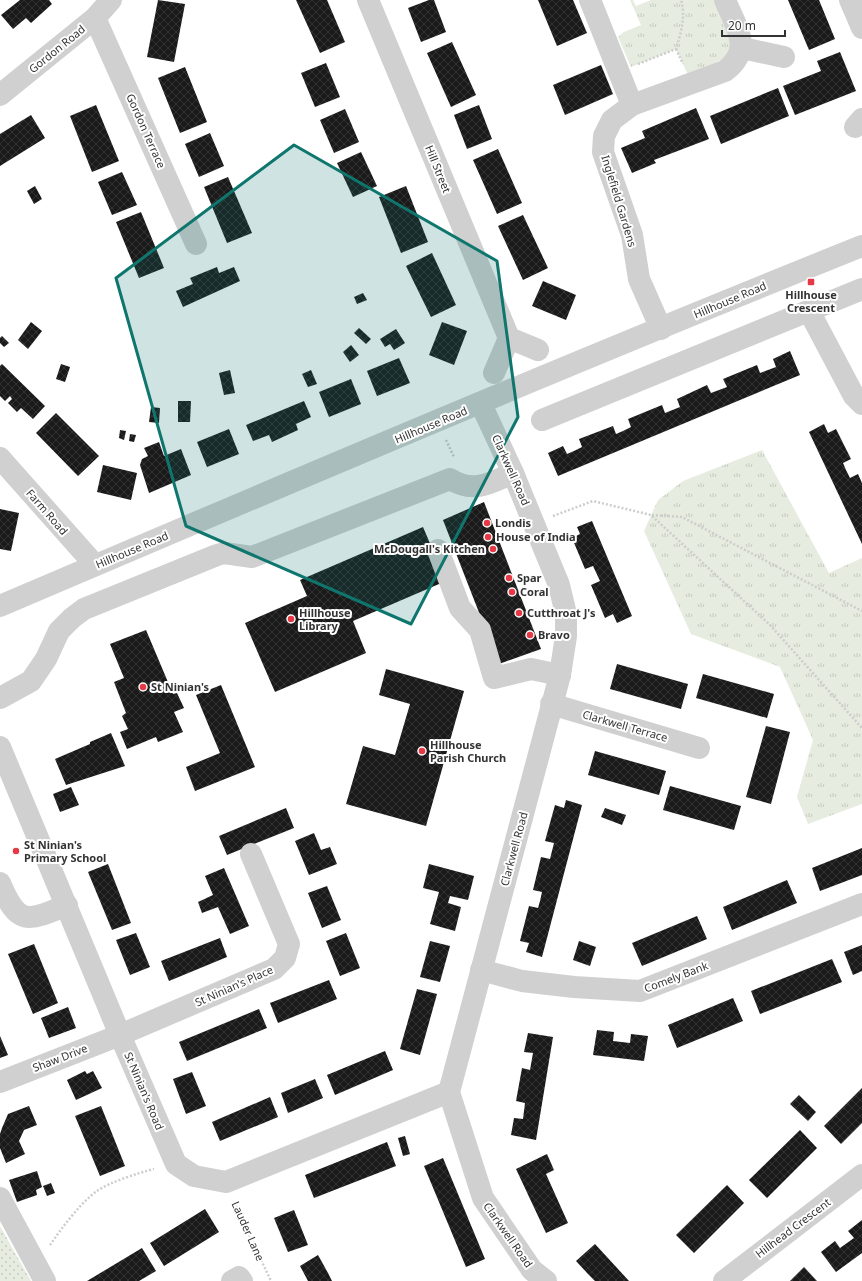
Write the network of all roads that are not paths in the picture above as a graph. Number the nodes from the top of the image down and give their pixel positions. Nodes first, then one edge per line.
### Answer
1 (111, 0) edge
2 (368, 0) edge
3 (590, 0) edge
4 (725, 0) edge
5 (850, 0) edge
6 (95, 18) junction
7 (862, 28) edge
8 (742, 48) junction
9 (784, 57) dead end
10 (0, 95) edge
11 (632, 105) junction
12 (196, 244) dead end
13 (862, 246) edge
14 (862, 289) edge
15 (809, 311) junction
16 (661, 329) junction
17 (509, 338) junction
18 (538, 350) dead end
19 (494, 372) dead end
20 (481, 404) junction
21 (862, 404) edge
22 (542, 420) dead end
23 (0, 458) edge
24 (513, 473) junction
25 (438, 550) dead end
26 (95, 565) junction
27 (0, 606) edge
28 (560, 675) junction
29 (0, 698) edge
30 (551, 704) junction
31 (0, 746) edge
32 (699, 748) dead end
33 (251, 854) dead end
34 (0, 883) edge
35 (862, 904) edge
36 (67, 905) junction
37 (481, 970) junction
38 (120, 1035) junction
39 (0, 1082) edge
40 (449, 1092) junction
41 (862, 1176) edge
42 (0, 1198) edge
43 (41, 1274) edge
44 (533, 1277) edge
45 (232, 1281) edge
46 (242, 1281) edge
47 (724, 1281) edge

1 - 6 street, Gordon Road
2 - 17 street, Hill Street
3 - 11 street
4 - 8 street
5 - 7 street
6 - 10 street, Gordon Road
6 - 12 street, Gordon Terrace
8 - 9 street
8 - 11 street, Inglefield Gardens
11 - 16 street, Inglefield Gardens
13 - 16 street, Hillhouse Road
14 - 15 street
15 - 21 street
15 - 22 street
16 - 20 street, Hillhouse Road
17 - 18 street
17 - 19 street
20 - 24 street, Clarkwell Road
20 - 26 street, Hillhouse Road
23 - 26 street, Farm Road
24 - 28 street, Clarkwell Road
24 - 29 street
25 - 28 street
26 - 27 street, Hillhouse Road
28 - 30 street, Clarkwell Road
30 - 32 street, Clarkwell Terrace
30 - 37 street, Clarkwell Road
31 - 36 street, St Ninian's Road
33 - 38 street, St Ninian's Place
34 - 36 street
35 - 37 street, Comely Bank
36 - 38 street, St Ninian's Road
37 - 40 street, Clarkwell Road
38 - 39 street, Shaw Drive
38 - 40 street, St Ninian's Road
40 - 44 street, Clarkwell Road
41 - 47 street, Hillhead Crescent
42 - 43 street
45 - 46 street

